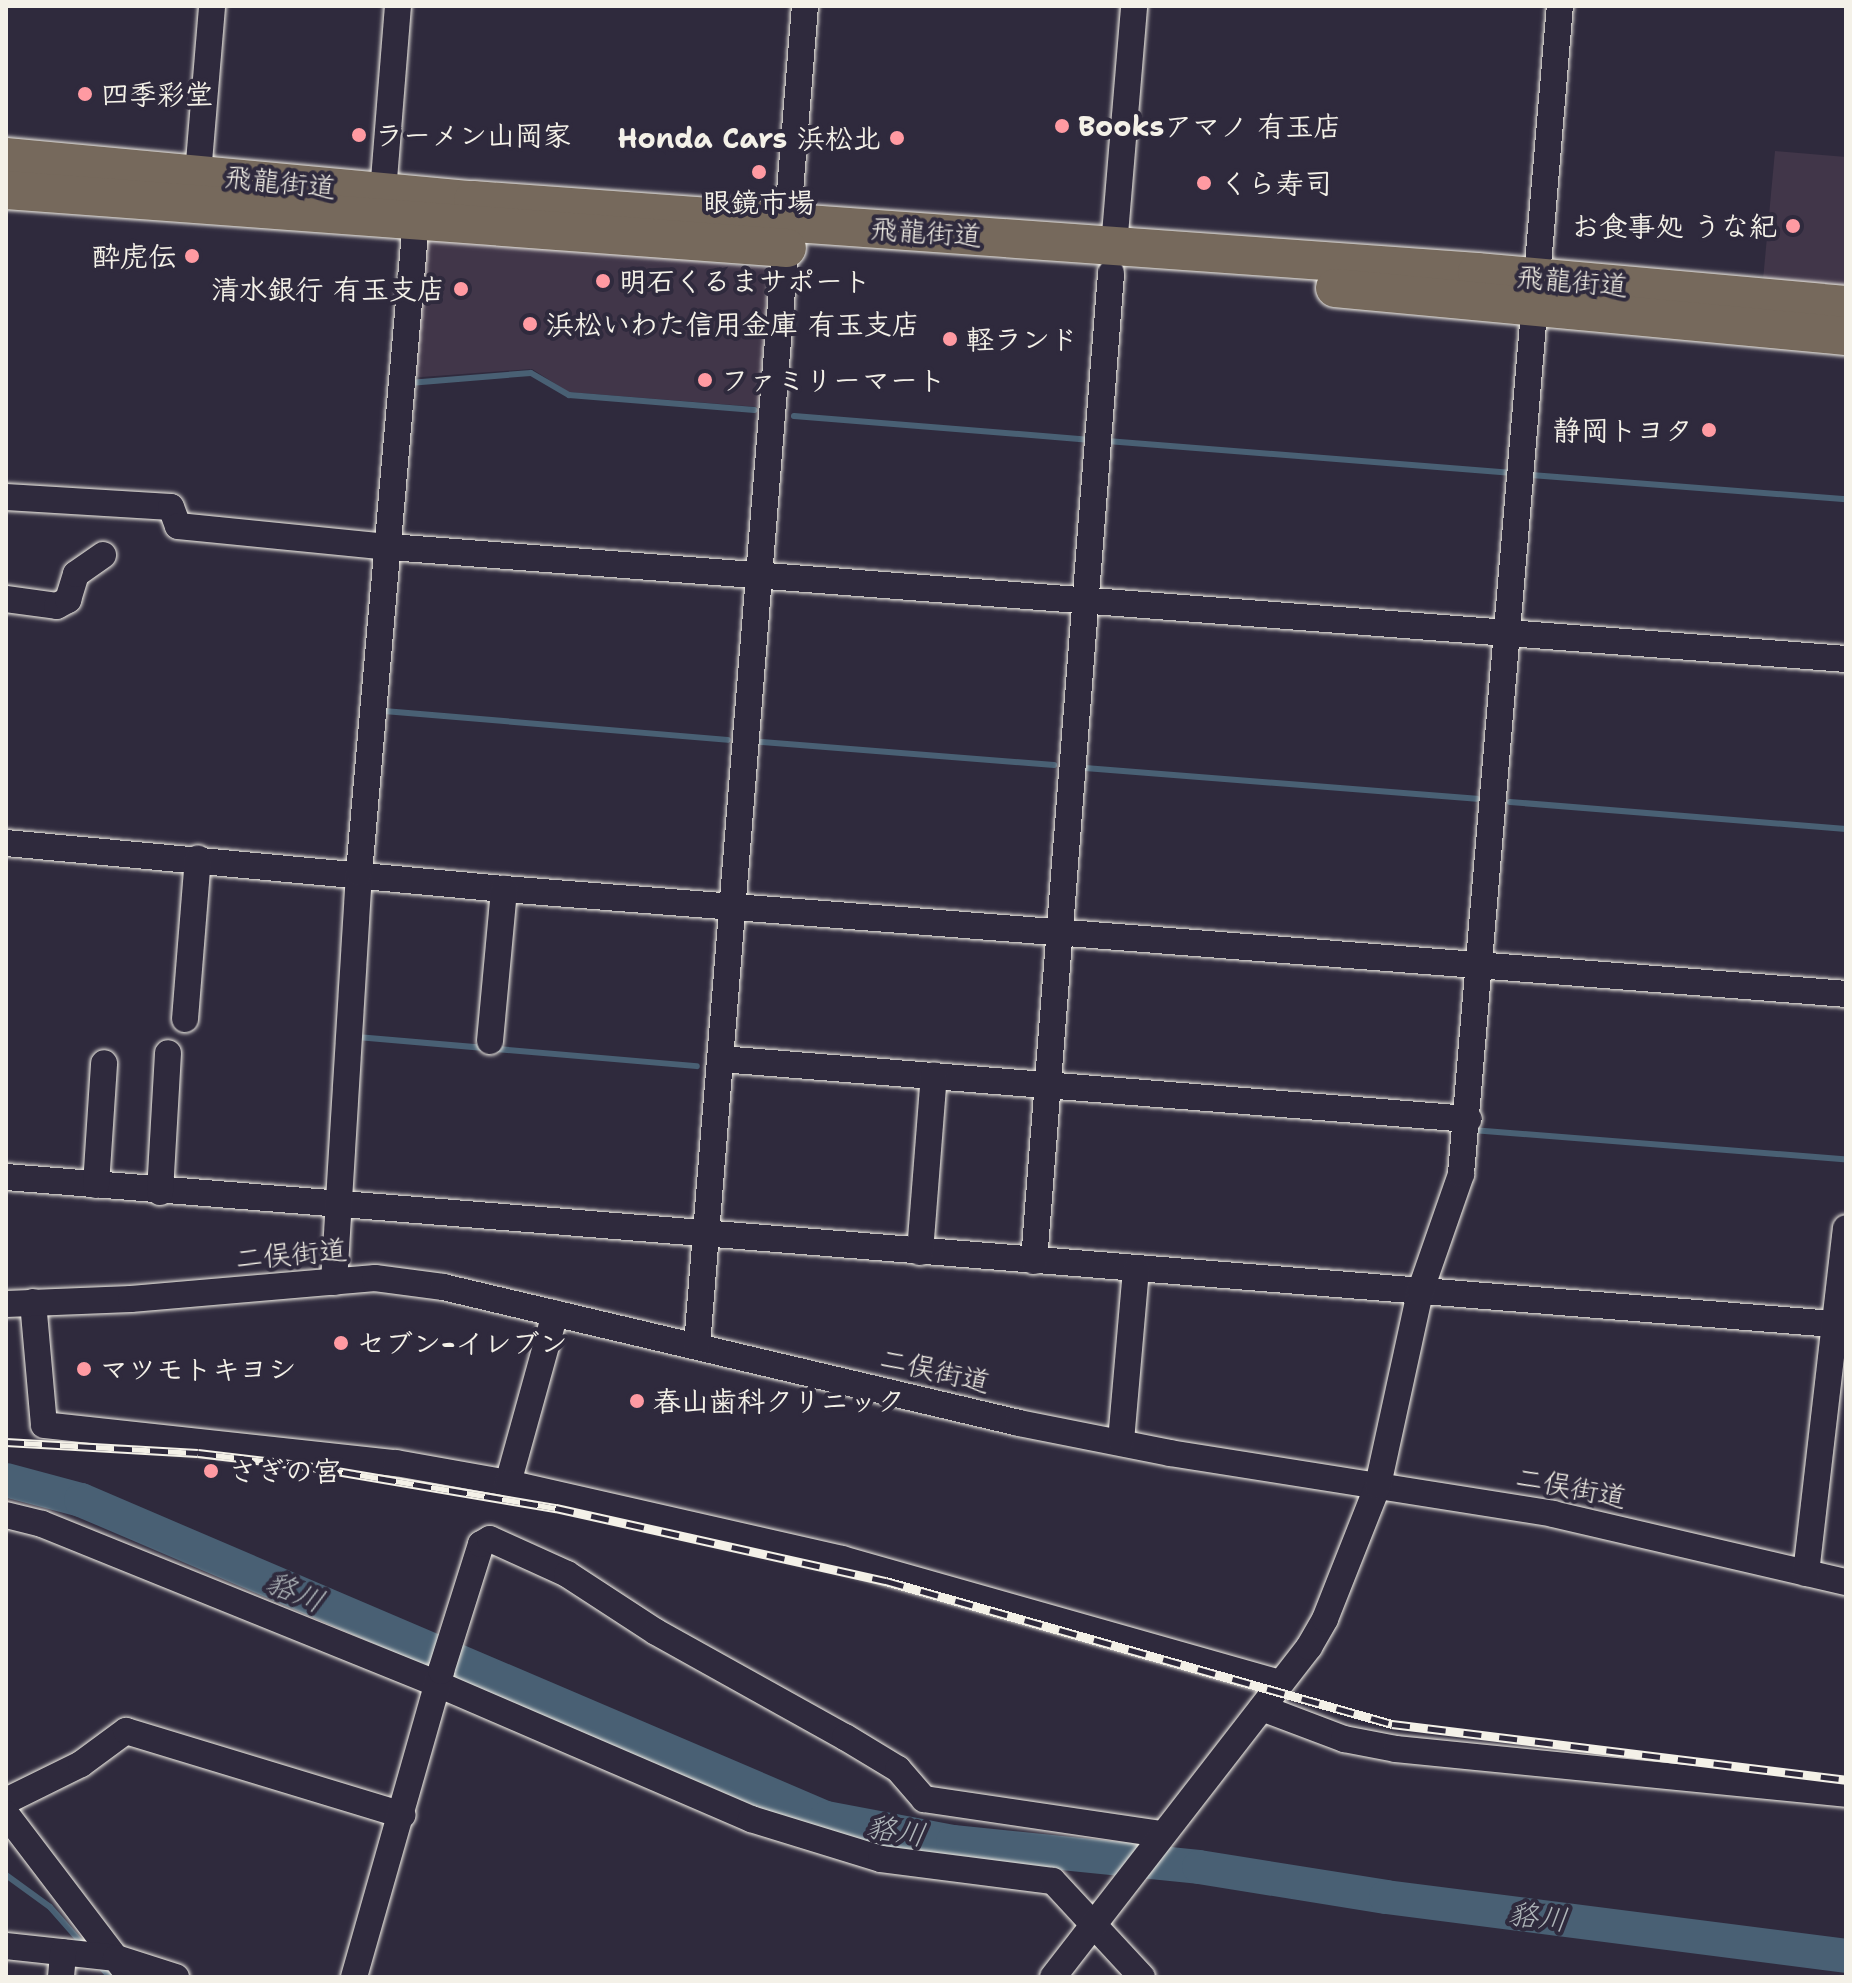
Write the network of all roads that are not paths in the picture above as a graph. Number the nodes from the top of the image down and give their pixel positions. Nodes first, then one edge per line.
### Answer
1 (212, 6) edge
2 (398, 6) edge
3 (805, 6) edge
4 (1134, 6) edge
5 (1560, 6) edge
6 (6, 157) edge
7 (198, 174) junction
8 (6, 190) edge
9 (383, 192) junction
10 (416, 222) junction
11 (787, 235) junction
12 (1112, 260) junction
13 (1536, 292) junction
14 (1846, 305) edge
15 (1846, 336) edge
16 (6, 497) edge
17 (390, 547) junction
18 (103, 555) dead end
19 (761, 573) junction
20 (6, 599) edge
21 (1086, 601) junction
22 (1506, 632) junction
23 (1846, 659) edge
24 (6, 843) edge
25 (198, 859) junction
26 (359, 873) junction
27 (504, 889) junction
28 (732, 904) junction
29 (1059, 929) junction
30 (1482, 965) junction
31 (1846, 994) edge
32 (185, 1019) dead end
33 (490, 1041) dead end
34 (168, 1053) dead end
35 (721, 1059) junction
36 (104, 1063) dead end
37 (933, 1084) junction
38 (1047, 1085) junction
39 (1468, 1127) junction
40 (6, 1177) edge
41 (96, 1185) junction
42 (160, 1192) junction
43 (336, 1204) junction
44 (1846, 1228) edge
45 (709, 1236) junction
46 (920, 1252) junction
47 (1034, 1261) junction
48 (1136, 1270) junction
49 (334, 1282) junction
50 (1420, 1292) junction
51 (33, 1302) junction
52 (6, 1304) edge
53 (555, 1313) junction
54 (1842, 1325) edge
55 (697, 1345) junction
56 (1121, 1441) junction
57 (508, 1483) junction
58 (1378, 1485) junction
59 (6, 1515) edge
60 (1806, 1573) junction
61 (1846, 1582) edge
62 (441, 1678) junction
63 (1279, 1683) junction
64 (1262, 1708) junction
65 (1846, 1794) edge
66 (6, 1801) edge
67 (6, 1814) edge
68 (403, 1815) junction
69 (1156, 1843) junction
70 (1093, 1925) junction
71 (6, 1946) edge
72 (66, 1961) edge
73 (118, 1964) edge
74 (176, 1977) edge
75 (354, 1977) edge
76 (1053, 1977) edge
77 (1142, 1977) edge

1 - 7 street
2 - 9 street
3 - 11 street
4 - 12 street
5 - 13 street
6 - 7 highway, 飛龍街道
7 - 9 highway, 飛龍街道
8 - 10 highway, 飛龍街道
9 - 11 highway, 飛龍街道
10 - 11 highway, 飛龍街道
10 - 17 street
11 - 12 highway, 飛龍街道
11 - 19 street
12 - 13 highway, 飛龍街道
12 - 21 street
13 - 14 highway, 飛龍街道
13 - 15 highway, 飛龍街道
13 - 22 street
16 - 17 street
17 - 19 street
17 - 26 street
18 - 20 street
19 - 21 street
19 - 28 street
21 - 22 street
21 - 29 street
22 - 23 street
22 - 30 street
24 - 25 street
25 - 26 street
25 - 32 street
26 - 27 street
26 - 43 street
27 - 28 street
27 - 33 street
28 - 29 street
28 - 35 street
29 - 30 street
29 - 38 street
30 - 31 street
30 - 39 street
34 - 42 street
35 - 37 street
35 - 45 street
36 - 41 street
37 - 38 street
37 - 46 street
38 - 39 street
38 - 47 street
39 - 50 street
40 - 41 street
41 - 42 street
42 - 43 street
43 - 45 street
43 - 49 street
44 - 54 street
45 - 46 street
45 - 55 street
46 - 47 street
47 - 48 street
48 - 50 street
48 - 56 street
49 - 51 street, 二俣街道
49 - 53 street, 二俣街道
50 - 54 street
50 - 58 street
51 - 52 street, 二俣街道
51 - 57 street
53 - 55 street, 二俣街道
53 - 57 street
54 - 60 street
55 - 56 street, 二俣街道
56 - 58 street, 二俣街道
57 - 63 street
58 - 60 street, 二俣街道
58 - 63 street
59 - 62 street
60 - 61 street, 二俣街道
62 - 68 street
62 - 69 street
62 - 70 street
63 - 64 street
64 - 65 street
64 - 69 street
66 - 68 street
67 - 73 street
68 - 75 street
69 - 70 street
70 - 76 street
70 - 77 street
71 - 72 street
72 - 73 street
73 - 74 street

